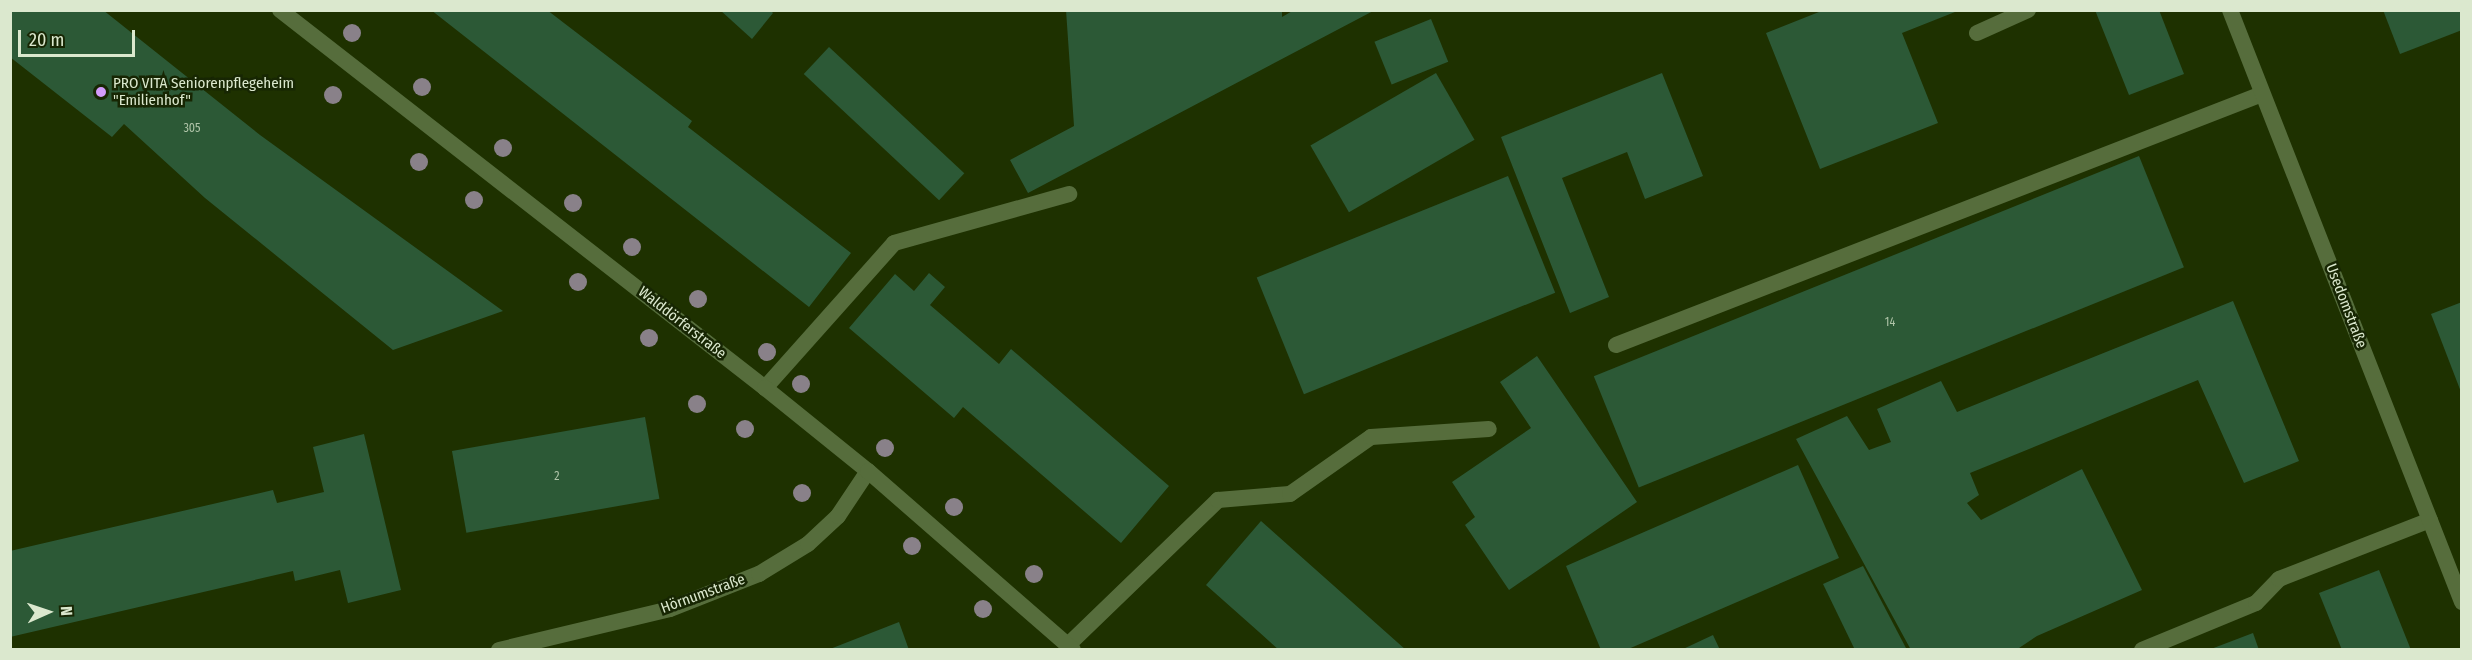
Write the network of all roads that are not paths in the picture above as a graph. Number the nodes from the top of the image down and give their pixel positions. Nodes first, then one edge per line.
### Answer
1 (280, 10) edge
2 (2028, 10) edge
3 (2230, 10) edge
4 (1977, 33) dead end
5 (2262, 94) junction
6 (1069, 194) dead end
7 (1616, 345) dead end
8 (765, 388) junction
9 (1489, 429) dead end
10 (868, 471) junction
11 (2430, 520) junction
12 (2462, 602) edge
13 (1070, 647) edge
14 (499, 650) edge
15 (2142, 650) edge

1 - 8 street, Walddörferstraße
2 - 4 street
3 - 5 street, Usedomstraße
5 - 7 street
5 - 11 street, Usedomstraße
6 - 8 street
8 - 10 street, Walddörferstraße
9 - 13 street
10 - 13 street, Walddörferstraße
10 - 14 street, Hörnumstraße
11 - 12 street, Usedomstraße
11 - 15 street

